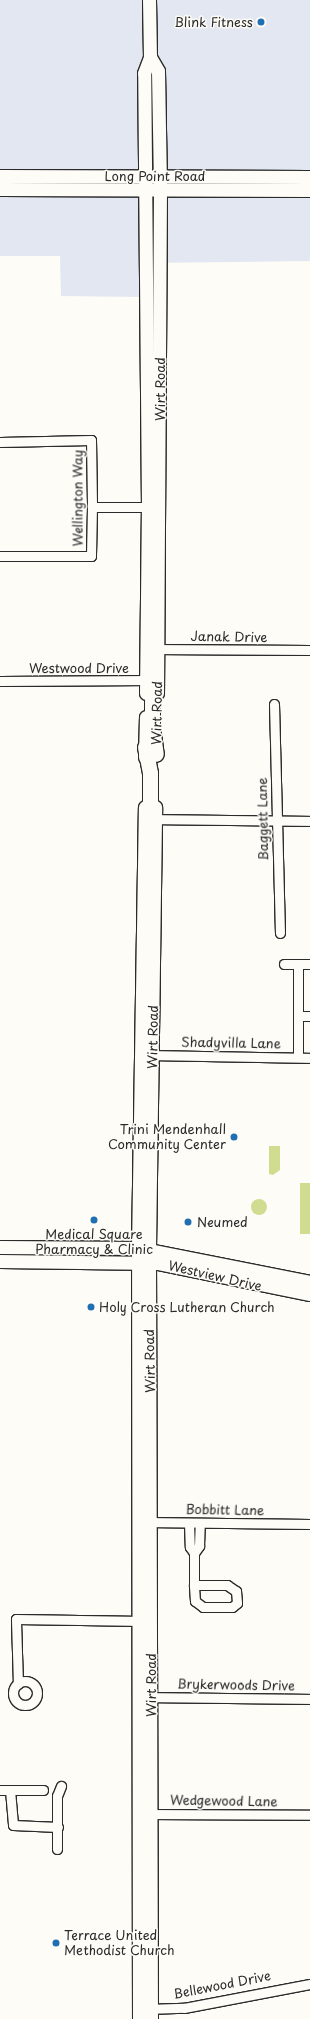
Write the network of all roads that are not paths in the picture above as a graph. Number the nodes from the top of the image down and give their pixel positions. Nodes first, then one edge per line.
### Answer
1 (149, 0) edge
2 (150, 57) junction
3 (0, 176) edge
4 (145, 176) junction
5 (160, 176) junction
6 (310, 177) edge
7 (0, 189) edge
8 (146, 190) junction
9 (160, 190) junction
10 (310, 190) edge
11 (147, 349) junction
12 (160, 350) junction
13 (0, 442) edge
14 (92, 507) junction
15 (155, 507) junction
16 (0, 556) edge
17 (153, 649) junction
18 (310, 650) edge
19 (0, 681) edge
20 (152, 681) junction
21 (274, 704) dead end
22 (150, 819) junction
23 (276, 821) junction
24 (310, 821) edge
25 (280, 933) dead end
26 (284, 964) dead end
27 (298, 964) junction
28 (310, 964) edge
29 (298, 1016) junction
30 (310, 1016) edge
31 (152, 1055) junction
32 (298, 1058) junction
33 (310, 1058) edge
34 (0, 1247) edge
35 (144, 1255) junction
36 (0, 1261) edge
37 (306, 1288) edge
38 (145, 1522) junction
39 (189, 1523) junction
40 (200, 1523) junction
41 (310, 1524) edge
42 (194, 1553) junction
43 (194, 1585) junction
44 (145, 1621) junction
45 (18, 1684) dead end
46 (144, 1697) junction
47 (310, 1699) edge
48 (61, 1786) dead end
49 (0, 1790) edge
50 (10, 1790) junction
51 (43, 1790) dead end
52 (139, 1814) junction
53 (152, 1814) junction
54 (310, 1815) edge
55 (58, 1827) junction
56 (58, 1849) dead end
57 (139, 1913) junction
58 (152, 1913) junction
59 (310, 1984) edge
60 (145, 2014) edge

1 - 2 main road, Wirt Road
2 - 4 main road, Wirt Road
2 - 5 main road, Wirt Road
3 - 4 main road, Long Point Road
4 - 5 main road, Long Point Road
4 - 8 main road, Wirt Road
5 - 6 main road, Long Point Road
5 - 9 main road, Wirt Road
7 - 8 main road, Long Point Road
8 - 9 main road, Long Point Road
8 - 11 main road, Wirt Road
9 - 10 main road, Long Point Road
9 - 12 main road, Wirt Road
11 - 12 main road
11 - 15 main road, Wirt Road
12 - 15 main road, Wirt Road
13 - 14 street, Wellington Way
14 - 15 street
14 - 16 street, Wellington Way
15 - 17 main road, Wirt Road
17 - 18 street, Janak Drive
17 - 20 main road, Wirt Road
19 - 20 street, Westwood Drive
20 - 22 main road
21 - 23 street, Baggett Lane
22 - 23 street
22 - 31 main road, Wirt Road
22 - 35 main road, Wirt Road
23 - 24 street
23 - 25 street, Baggett Lane
26 - 27 street
27 - 28 street
27 - 29 street
29 - 30 street
29 - 32 street
31 - 32 street, Shadyvilla Lane
31 - 35 main road, Wirt Road
32 - 33 street, Shadyvilla Lane
34 - 35 main road, Westview Drive
35 - 36 main road, Westview Drive
35 - 37 main road, Westview Drive
35 - 38 main road, Wirt Road
38 - 39 street, Bobbitt Lane
38 - 44 main road, Wirt Road
39 - 40 street, Bobbitt Lane
39 - 42 street
40 - 41 street, Bobbitt Lane
40 - 42 street
42 - 43 street
43 - 43 street
44 - 45 street
44 - 46 main road, Wirt Road
46 - 47 street, Brykerwoods Drive
46 - 52 main road, Wirt Road
46 - 53 main road, Wirt Road
48 - 55 street
49 - 50 street
50 - 51 street
50 - 55 street
52 - 53 street, Wedgewood Lane
52 - 57 main road, Wirt Road
53 - 54 street, Wedgewood Lane
53 - 58 main road, Wirt Road
55 - 56 street
57 - 58 main road
57 - 60 main road, Wirt Road
58 - 60 main road, Wirt Road
59 - 60 street, Bellewood Drive

